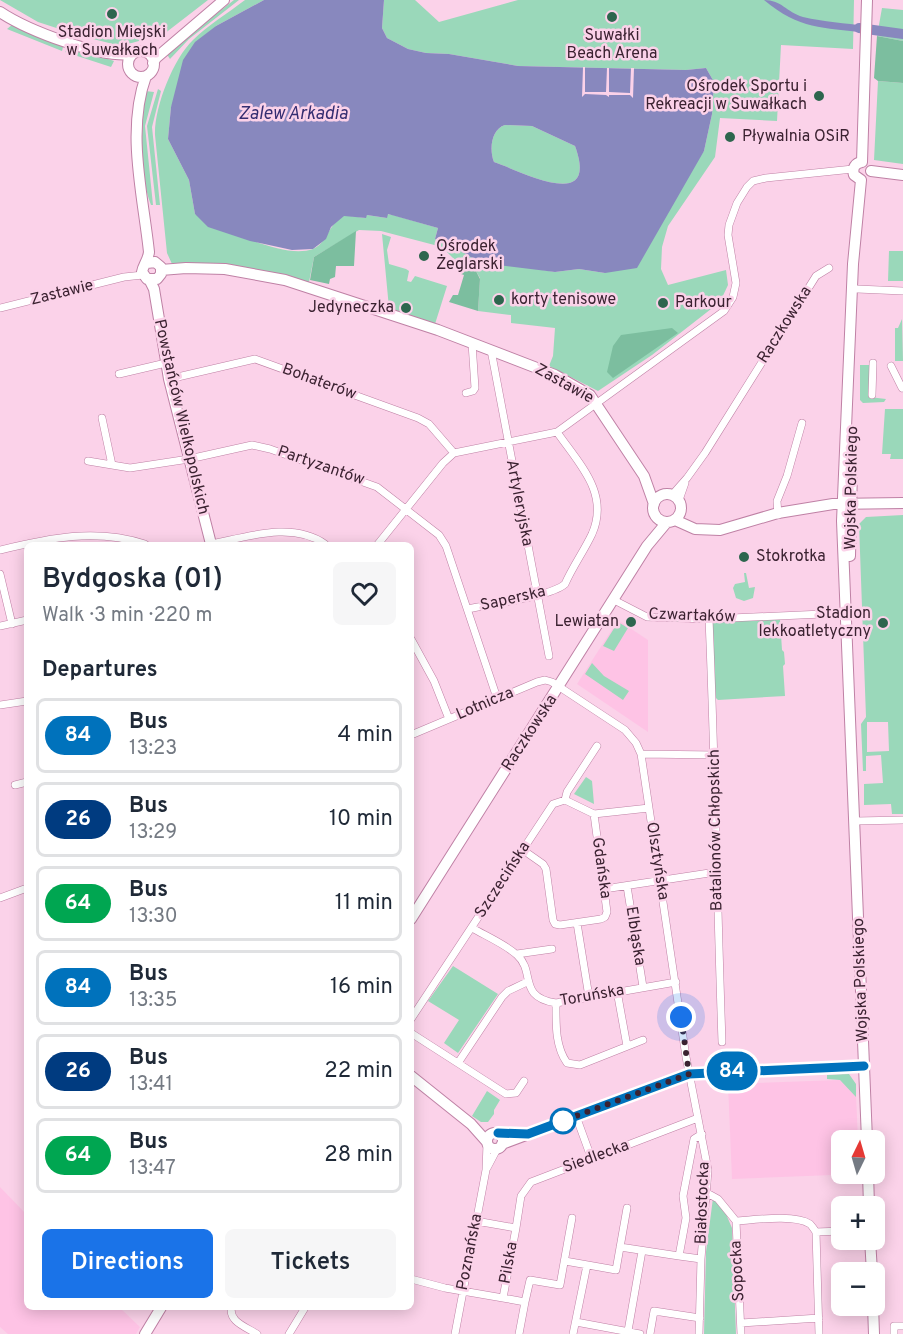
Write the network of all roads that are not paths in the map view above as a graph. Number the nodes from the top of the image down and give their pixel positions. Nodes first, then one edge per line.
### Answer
1 (224, 0) edge
2 (867, 0) edge
3 (0, 12) edge
4 (188, 29) junction
5 (81, 46) junction
6 (145, 52) junction
7 (133, 54) junction
8 (153, 63) junction
9 (136, 73) junction
10 (858, 165) junction
11 (871, 171) junction
12 (903, 175) edge
13 (861, 180) junction
14 (857, 229) junction
15 (829, 268) dead end
16 (152, 271) junction
17 (857, 289) junction
18 (903, 291) edge
19 (0, 308) edge
20 (472, 343) junction
21 (491, 350) junction
22 (166, 363) junction
23 (873, 363) dead end
24 (891, 366) dead end
25 (119, 374) dead end
26 (169, 378) junction
27 (902, 388) edge
28 (466, 393) dead end
29 (872, 395) dead end
30 (596, 404) junction
31 (102, 418) dead end
32 (802, 423) dead end
33 (557, 432) junction
34 (507, 441) junction
35 (454, 453) junction
36 (189, 459) junction
37 (88, 461) dead end
38 (112, 465) junction
39 (644, 476) junction
40 (672, 496) junction
41 (903, 503) edge
42 (654, 504) junction
43 (846, 507) junction
44 (406, 508) junction
45 (903, 509) edge
46 (778, 515) junction
47 (656, 517) junction
48 (674, 518) junction
49 (33, 542) edge
50 (137, 542) edge
51 (210, 542) edge
52 (222, 542) edge
53 (321, 542) edge
54 (380, 542) edge
55 (24, 544) edge
56 (647, 546) junction
57 (0, 550) edge
58 (0, 574) edge
59 (538, 594) junction
60 (614, 600) junction
61 (468, 609) junction
62 (845, 613) junction
63 (709, 619) junction
64 (24, 621) edge
65 (12, 624) junction
66 (0, 626) edge
67 (414, 644) edge
68 (549, 656) dead end
69 (559, 687) junction
70 (497, 698) junction
71 (24, 701) edge
72 (0, 705) edge
73 (449, 719) junction
74 (414, 734) edge
75 (597, 746) dead end
76 (853, 748) junction
77 (641, 754) junction
78 (715, 754) junction
79 (24, 783) edge
80 (15, 785) dead end
81 (565, 800) junction
82 (649, 808) junction
83 (594, 814) junction
84 (903, 820) edge
85 (856, 821) junction
86 (523, 850) junction
87 (716, 872) junction
88 (660, 881) junction
89 (627, 885) junction
90 (24, 889) edge
91 (604, 889) junction
92 (0, 898) edge
93 (414, 914) edge
94 (577, 923) junction
95 (472, 928) junction
96 (552, 949) dead end
97 (516, 954) junction
98 (527, 982) junction
99 (676, 982) junction
100 (643, 987) junction
101 (617, 992) junction
102 (589, 997) junction
103 (555, 1003) junction
104 (414, 1015) edge
105 (414, 1035) edge
106 (643, 1040) dead end
107 (722, 1042) dead end
108 (627, 1046) junction
109 (458, 1063) junction
110 (864, 1066) junction
111 (689, 1074) junction
112 (414, 1078) edge
113 (524, 1081) dead end
114 (576, 1116) junction
115 (698, 1118) junction
116 (867, 1130) edge
117 (702, 1134) junction
118 (494, 1141) junction
119 (592, 1160) junction
120 (707, 1193) junction
121 (627, 1208) dead end
122 (572, 1218) dead end
123 (476, 1221) junction
124 (736, 1221) junction
125 (516, 1228) junction
126 (831, 1231) edge
127 (816, 1232) junction
128 (620, 1247) junction
129 (642, 1251) junction
130 (679, 1256) junction
131 (701, 1259) junction
132 (565, 1261) junction
133 (587, 1265) junction
134 (414, 1280) edge
135 (463, 1291) junction
136 (503, 1298) junction
137 (525, 1302) junction
138 (160, 1310) edge
139 (231, 1310) edge
140 (304, 1310) edge
141 (873, 1316) edge
142 (700, 1318) junction
143 (819, 1318) junction
144 (576, 1322) junction
145 (741, 1323) junction
146 (597, 1326) junction
147 (903, 1326) edge
148 (628, 1331) junction
149 (145, 1334) edge
150 (257, 1334) edge
151 (289, 1334) edge
152 (455, 1334) edge
153 (519, 1334) edge
154 (573, 1334) edge
155 (595, 1334) edge
156 (640, 1334) edge
157 (650, 1334) edge
158 (699, 1334) edge
159 (741, 1334) edge
160 (819, 1334) edge
161 (874, 1334) edge
162 (894, 1334) edge

1 - 4 street
2 - 10 street
3 - 5 street
4 - 6 street
4 - 8 street
5 - 7 street
5 - 9 street
6 - 7 street
6 - 8 street
7 - 9 street
8 - 9 street
9 - 16 street, Powstańców Wielkopolskich
10 - 11 street
10 - 13 street
10 - 30 street, Zastawie
11 - 12 street
11 - 13 street
13 - 14 street
14 - 17 street, Wojska Polskiego
14 - 43 street, Wojska Polskiego
15 - 40 street, Raczkowska
16 - 19 street, Zastawie
16 - 20 street, Zastawie
16 - 22 street, Powstańców Wielkopolskich
17 - 18 street
17 - 43 street, Wojska Polskiego
20 - 21 street, Zastawie
20 - 28 street
21 - 30 street, Zastawie
21 - 34 street, Artyleryjska
22 - 25 street
22 - 26 street, Powstańców Wielkopolskich
23 - 29 street
24 - 27 street
26 - 35 street, Bohaterów
26 - 36 street, Powstańców Wielkopolskich
30 - 33 street
30 - 39 street
31 - 38 street
32 - 46 street
33 - 34 street
33 - 59 street, Saperska
34 - 35 street
34 - 59 street, Artyleryjska
35 - 44 street
36 - 38 street, Partyzantów
36 - 44 street, Partyzantów
36 - 51 street, Powstańców Wielkopolskich
37 - 38 street, Partyzantów
39 - 40 street
39 - 42 street
40 - 42 street
40 - 48 street
41 - 43 street
42 - 47 street
43 - 45 street
43 - 46 street
43 - 62 street, Wojska Polskiego
43 - 76 street, Wojska Polskiego
44 - 54 street
44 - 61 street, Partyzantów
46 - 48 street
47 - 48 street
47 - 56 street, Raczkowska
48 - 56 street, Raczkowska
49 - 50 street
52 - 53 street
55 - 57 street
56 - 60 street, Raczkowska
58 - 65 street
59 - 61 street, Saperska
59 - 68 street, Artyleryjska
60 - 63 street, Czwartaków
60 - 69 street, Raczkowska
61 - 70 street, Partyzantów
62 - 63 street, Czwartaków
62 - 76 street, Wojska Polskiego
63 - 78 street, Batalionów Chłopskich
64 - 65 street
65 - 66 street
67 - 73 street
69 - 70 street, Lotnicza
69 - 77 street, Olsztyńska
69 - 93 street, Raczkowska
70 - 73 street, Lotnicza
71 - 72 street
73 - 74 street, Lotnicza
75 - 81 street, Szczecińska
76 - 85 street, Wojska Polskiego
77 - 78 street
77 - 82 street, Olsztyńska
78 - 87 street, Batalionów Chłopskich
79 - 80 street
81 - 83 street
81 - 86 street, Szczecińska
82 - 83 street
82 - 88 street, Olsztyńska
83 - 91 street, Gdańska
84 - 85 street
85 - 110 street, Wojska Polskiego
86 - 94 street
86 - 95 street, Szczecińska
87 - 88 street
87 - 107 street, Batalionów Chłopskich
88 - 89 street
88 - 99 street, Olsztyńska
89 - 91 street
89 - 100 street, Elbląska
90 - 92 street
91 - 94 street, Gdańska
94 - 102 street
95 - 97 street
95 - 104 street, Szczecińska
96 - 97 street
97 - 98 street, Toruńska
98 - 103 street, Toruńska
98 - 109 street
99 - 100 street, Toruńska
99 - 111 street, Olsztyńska
100 - 101 street, Toruńska
101 - 102 street, Toruńska
101 - 108 street
102 - 103 street, Toruńska
103 - 108 street
105 - 109 street
106 - 108 street
109 - 113 street
110 - 111 street
110 - 116 street, Wojska Polskiego
111 - 114 street
111 - 115 street, Białostocka
112 - 118 street
114 - 118 street
114 - 119 street
115 - 117 street, Białostocka
115 - 119 street, Siedlecka
117 - 120 street, Białostocka
117 - 130 street
118 - 123 street, Poznańska
119 - 125 street, Siedlecka
120 - 124 street
120 - 131 street, Białostocka
121 - 128 street
122 - 132 street
123 - 125 street
123 - 135 street, Poznańska
124 - 127 street, Sopocka
124 - 145 street, Sopocka
125 - 136 street, Pilska
126 - 127 street, Sopocka
127 - 143 street
128 - 129 street
128 - 133 street
129 - 130 street
129 - 148 street
130 - 131 street
131 - 142 street, Białostocka
132 - 133 street
132 - 137 street, Pilska
133 - 144 street
134 - 135 street, Pilska
135 - 136 street, Pilska
135 - 152 street, Poznańska
136 - 137 street, Pilska
137 - 153 street
138 - 149 street
139 - 150 street
140 - 151 street
141 - 161 street
142 - 157 street
142 - 158 street, Białostocka
143 - 145 street
143 - 160 street
144 - 146 street
144 - 154 street
145 - 159 street, Sopocka
146 - 148 street
146 - 155 street
147 - 162 street
148 - 156 street

